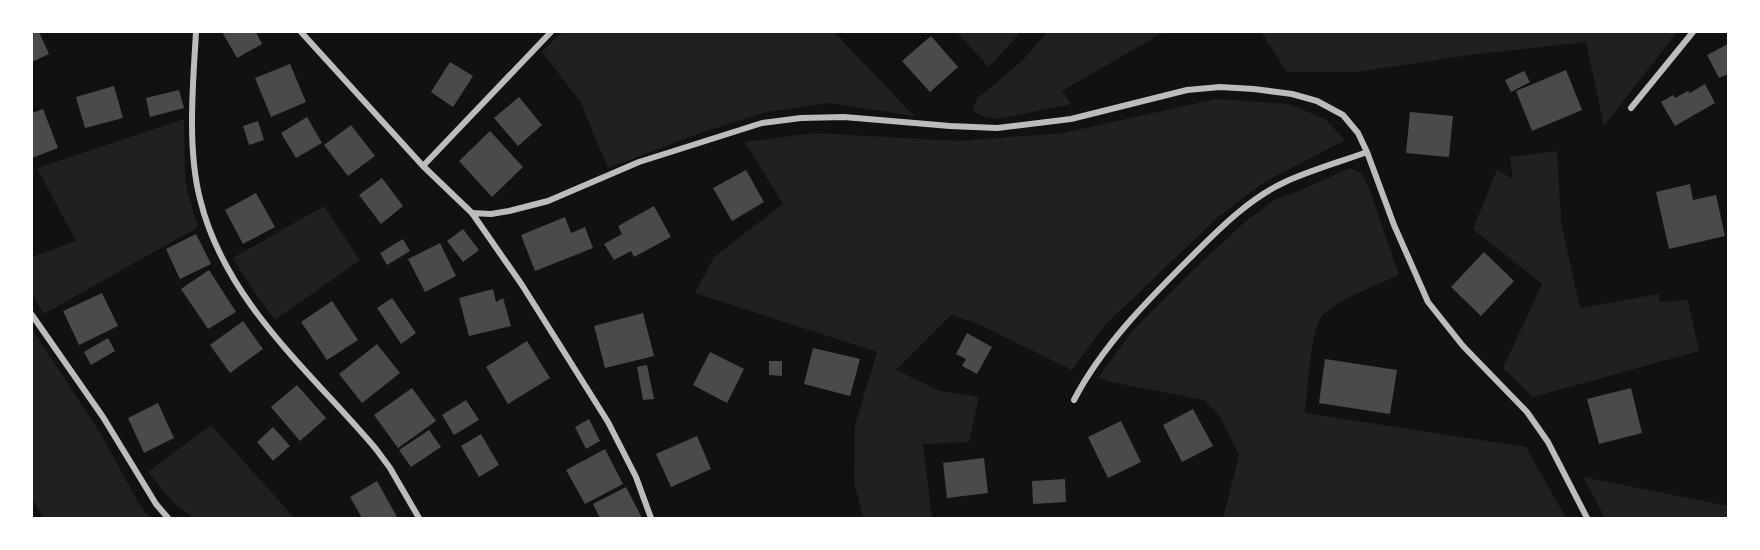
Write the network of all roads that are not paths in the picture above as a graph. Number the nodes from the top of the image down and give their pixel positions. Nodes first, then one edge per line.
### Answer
1 (196, 32) edge
2 (300, 32) edge
3 (551, 32) edge
4 (1693, 32) edge
5 (1631, 108) dead end
6 (1367, 152) junction
7 (423, 166) junction
8 (472, 213) junction
9 (32, 315) edge
10 (1074, 400) dead end
11 (168, 519) edge
12 (419, 519) edge
13 (651, 519) edge
14 (1587, 519) edge

1 - 12 street
2 - 7 street
3 - 7 street
4 - 5 street
6 - 8 street
6 - 10 street
6 - 14 street
7 - 8 street
8 - 13 street
9 - 11 street

